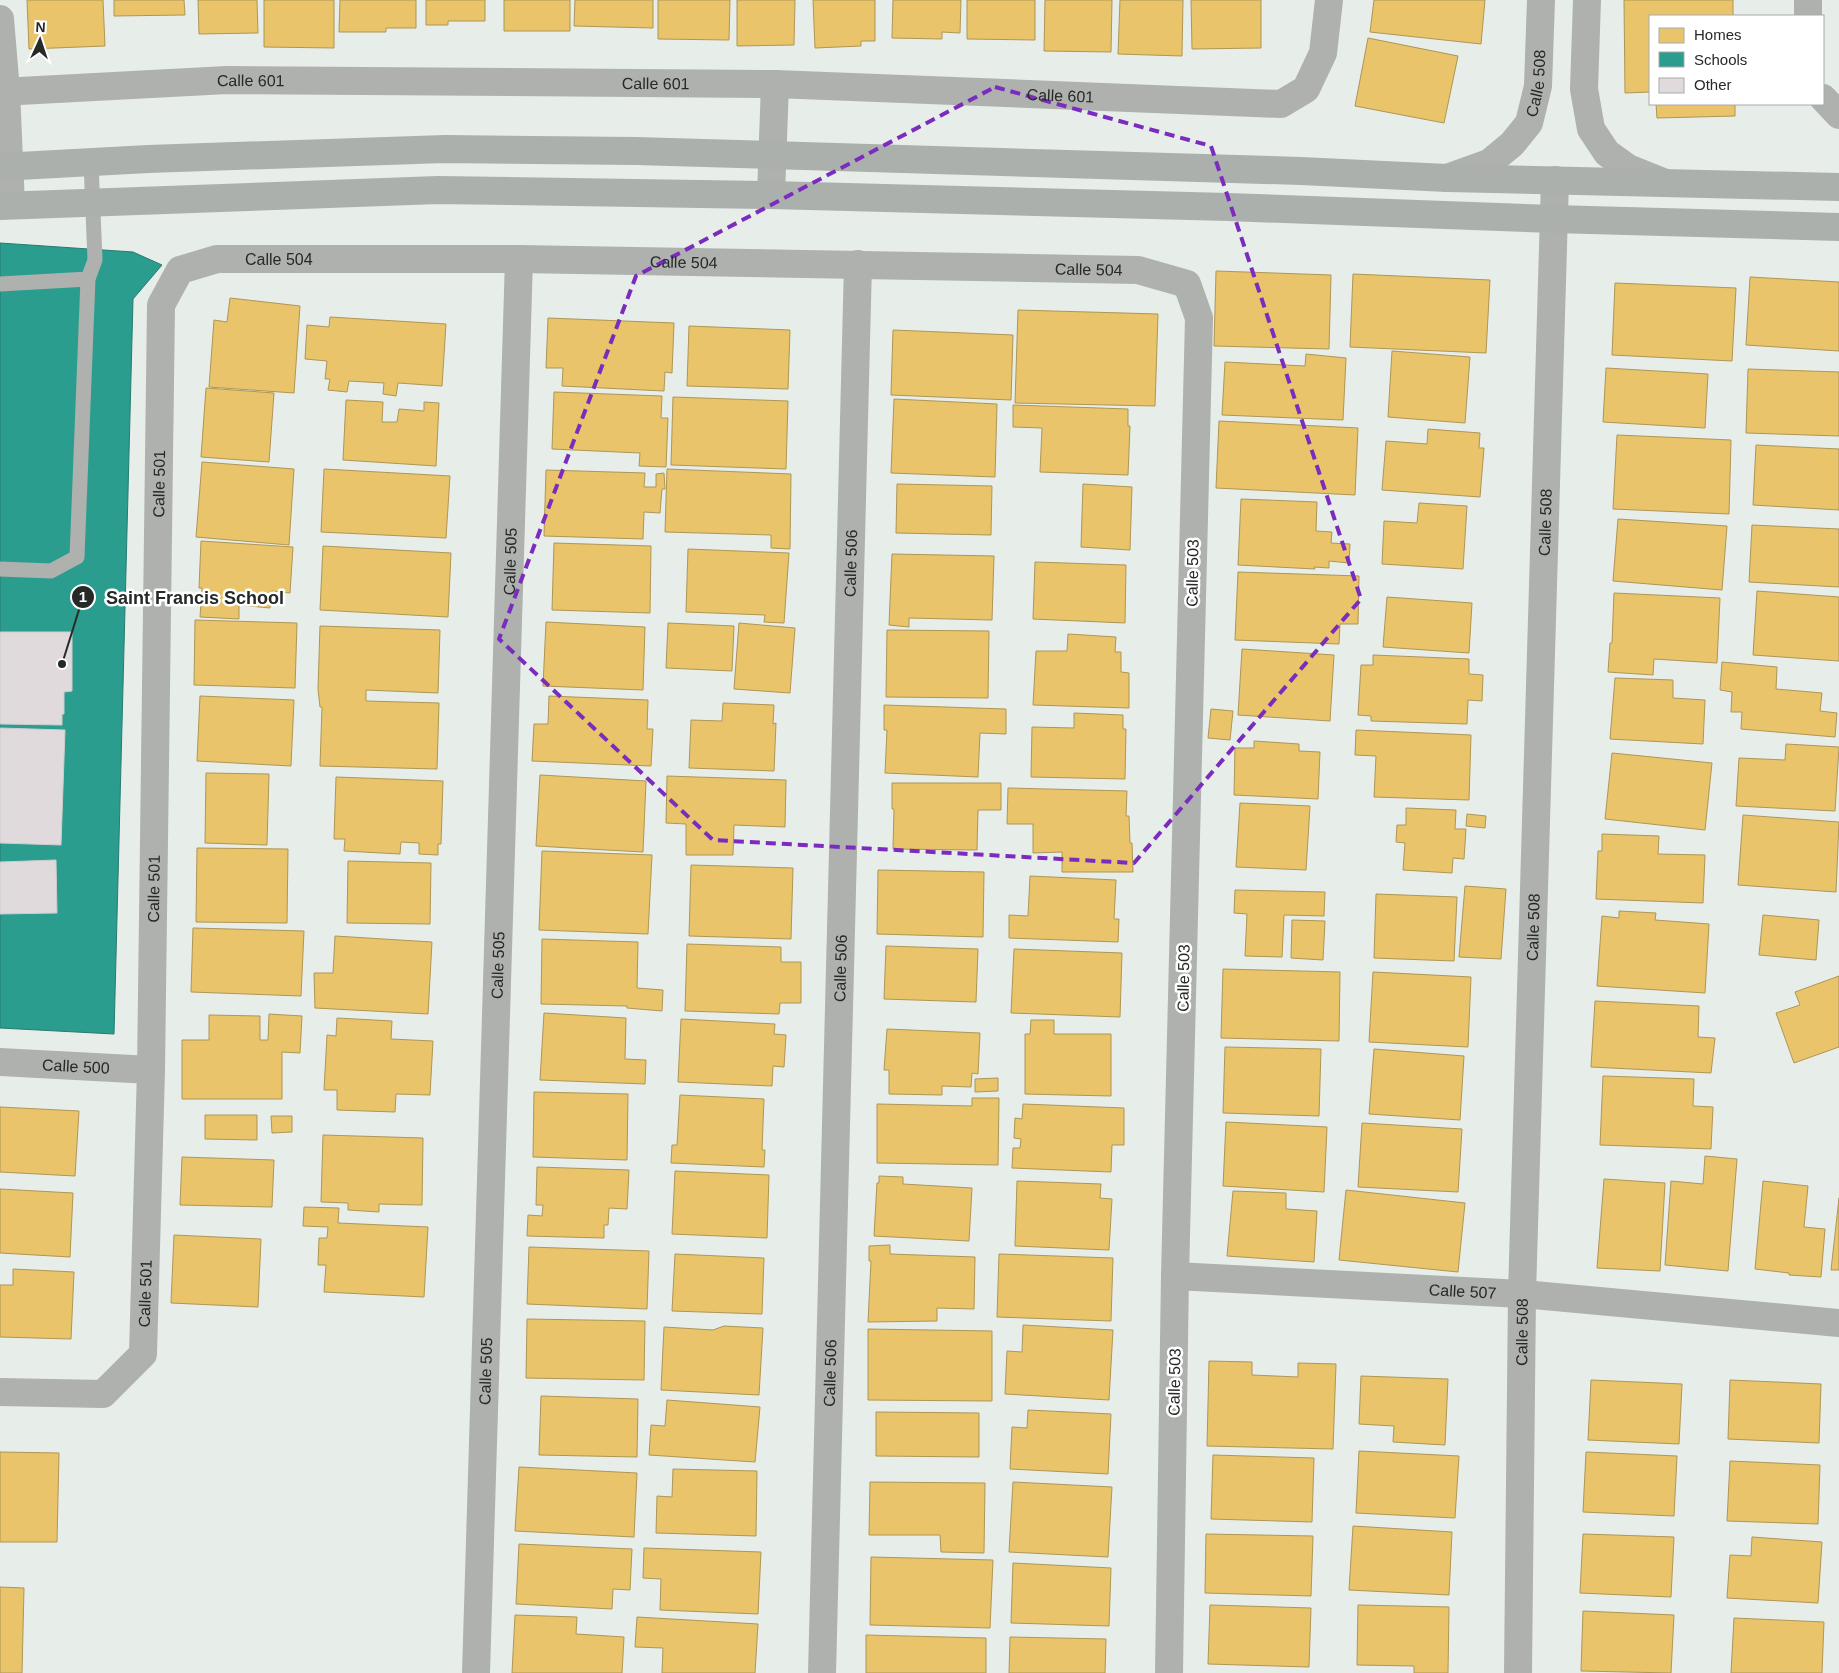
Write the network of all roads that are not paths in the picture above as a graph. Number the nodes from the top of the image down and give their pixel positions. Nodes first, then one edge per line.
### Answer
1 (1329, 0) edge
2 (1541, 0) edge
3 (1587, 0) edge
4 (1808, 0) edge
5 (1808, 15) edge
6 (0, 19) edge
7 (775, 84) junction
8 (3, 92) edge
9 (1824, 99) edge
10 (1839, 115) edge
11 (772, 156) junction
12 (91, 162) junction
13 (4, 167) edge
14 (1447, 178) junction
15 (1555, 180) junction
16 (1663, 182) junction
17 (1839, 187) edge
18 (771, 195) junction
19 (93, 202) junction
20 (6, 205) edge
21 (1554, 220) junction
22 (1839, 227) edge
23 (519, 259) junction
24 (858, 264) junction
25 (180, 270) joint
26 (88, 279) junction
27 (0, 284) edge
28 (1187, 284) joint
29 (0, 569) edge
30 (0, 1062) edge
31 (152, 1070) junction
32 (1175, 1276) junction
33 (1522, 1294) junction
34 (1839, 1323) edge
35 (0, 1392) edge
36 (476, 1673) edge
37 (822, 1673) edge
38 (1169, 1673) edge
39 (1518, 1673) edge

1 - 7 street, Calle 601
2 - 14 street, Calle 508
3 - 16 street
4 - 5 street
6 - 8 street
7 - 8 street, Calle 601
7 - 11 street
8 - 13 street
9 - 10 street
11 - 12 street
11 - 14 street
11 - 18 street
12 - 13 street
12 - 19 lane
13 - 20 street
14 - 15 street
15 - 16 street
15 - 21 street, Calle 508
16 - 17 street
18 - 19 street
18 - 21 street
19 - 20 street
19 - 26 lane
21 - 22 street
21 - 33 street, Calle 508
23 - 24 street, Calle 504
23 - 25 street, Calle 504
23 - 36 street, Calle 505
24 - 28 street, Calle 504
24 - 37 street, Calle 506
25 - 31 street, Calle 501
26 - 27 lane
26 - 29 lane
28 - 32 street, Calle 503
30 - 31 street, Calle 500
31 - 35 street, Calle 501
32 - 33 street, Calle 507
32 - 38 street, Calle 503
33 - 34 street, Calle 507
33 - 39 street, Calle 508

